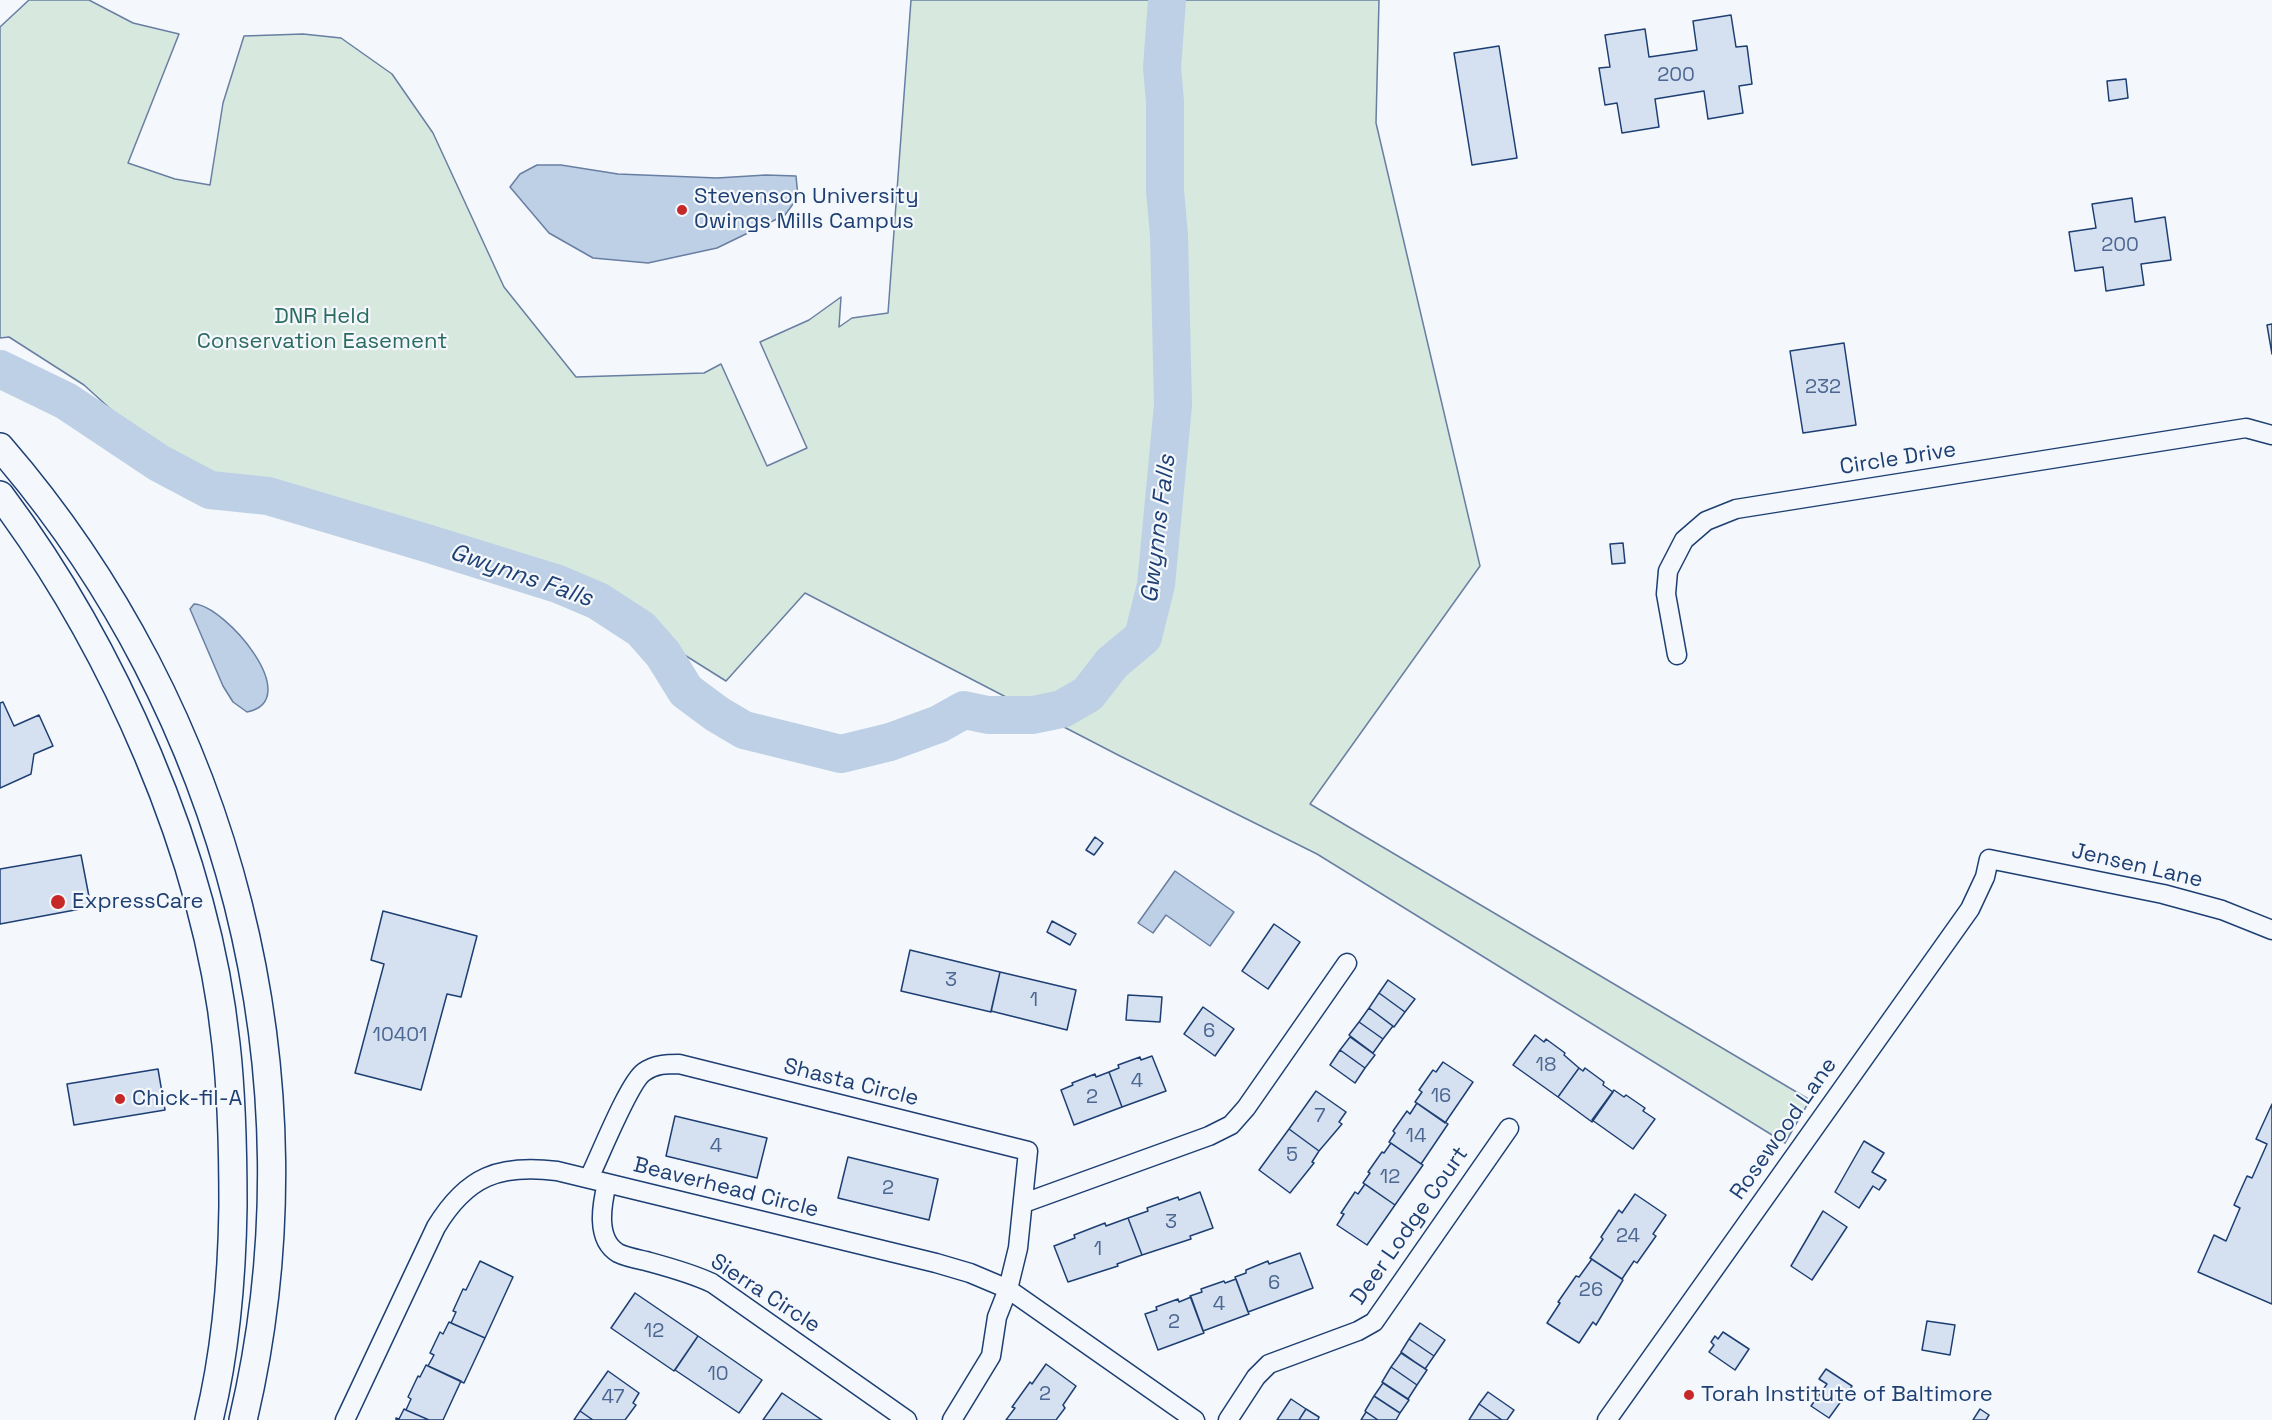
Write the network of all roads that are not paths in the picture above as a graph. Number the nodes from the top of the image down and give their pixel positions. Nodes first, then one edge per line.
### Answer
1 (2272, 424) edge
2 (2246, 428) junction
3 (2272, 435) edge
4 (0, 447) edge
5 (0, 495) edge
6 (1677, 655) dead end
7 (1989, 859) joint
8 (2272, 930) edge
9 (1347, 963) dead end
10 (1509, 1128) dead end
11 (589, 1178) junction
12 (607, 1183) junction
13 (1024, 1203) junction
14 (1008, 1289) junction
15 (209, 1420) edge
16 (243, 1420) edge
17 (345, 1420) edge
18 (907, 1420) edge
19 (952, 1420) edge
20 (1195, 1420) edge
21 (1228, 1420) edge
22 (1607, 1420) edge

1 - 2 street, Circle Drive
2 - 3 street, Circle Drive
2 - 6 street, Circle Drive
4 - 16 main road
5 - 15 main road
7 - 8 street, Jensen Lane
7 - 22 street, Rosewood Lane
9 - 13 street
10 - 21 street, Deer Lodge Court
11 - 12 street, Beaverhead Circle
11 - 13 street, Shasta Circle
11 - 17 street, Beaverhead Circle
12 - 14 street, Beaverhead Circle
12 - 18 street, Sierra Circle
13 - 14 street, Shasta Circle
14 - 19 street
14 - 20 street, Beaverhead Circle

